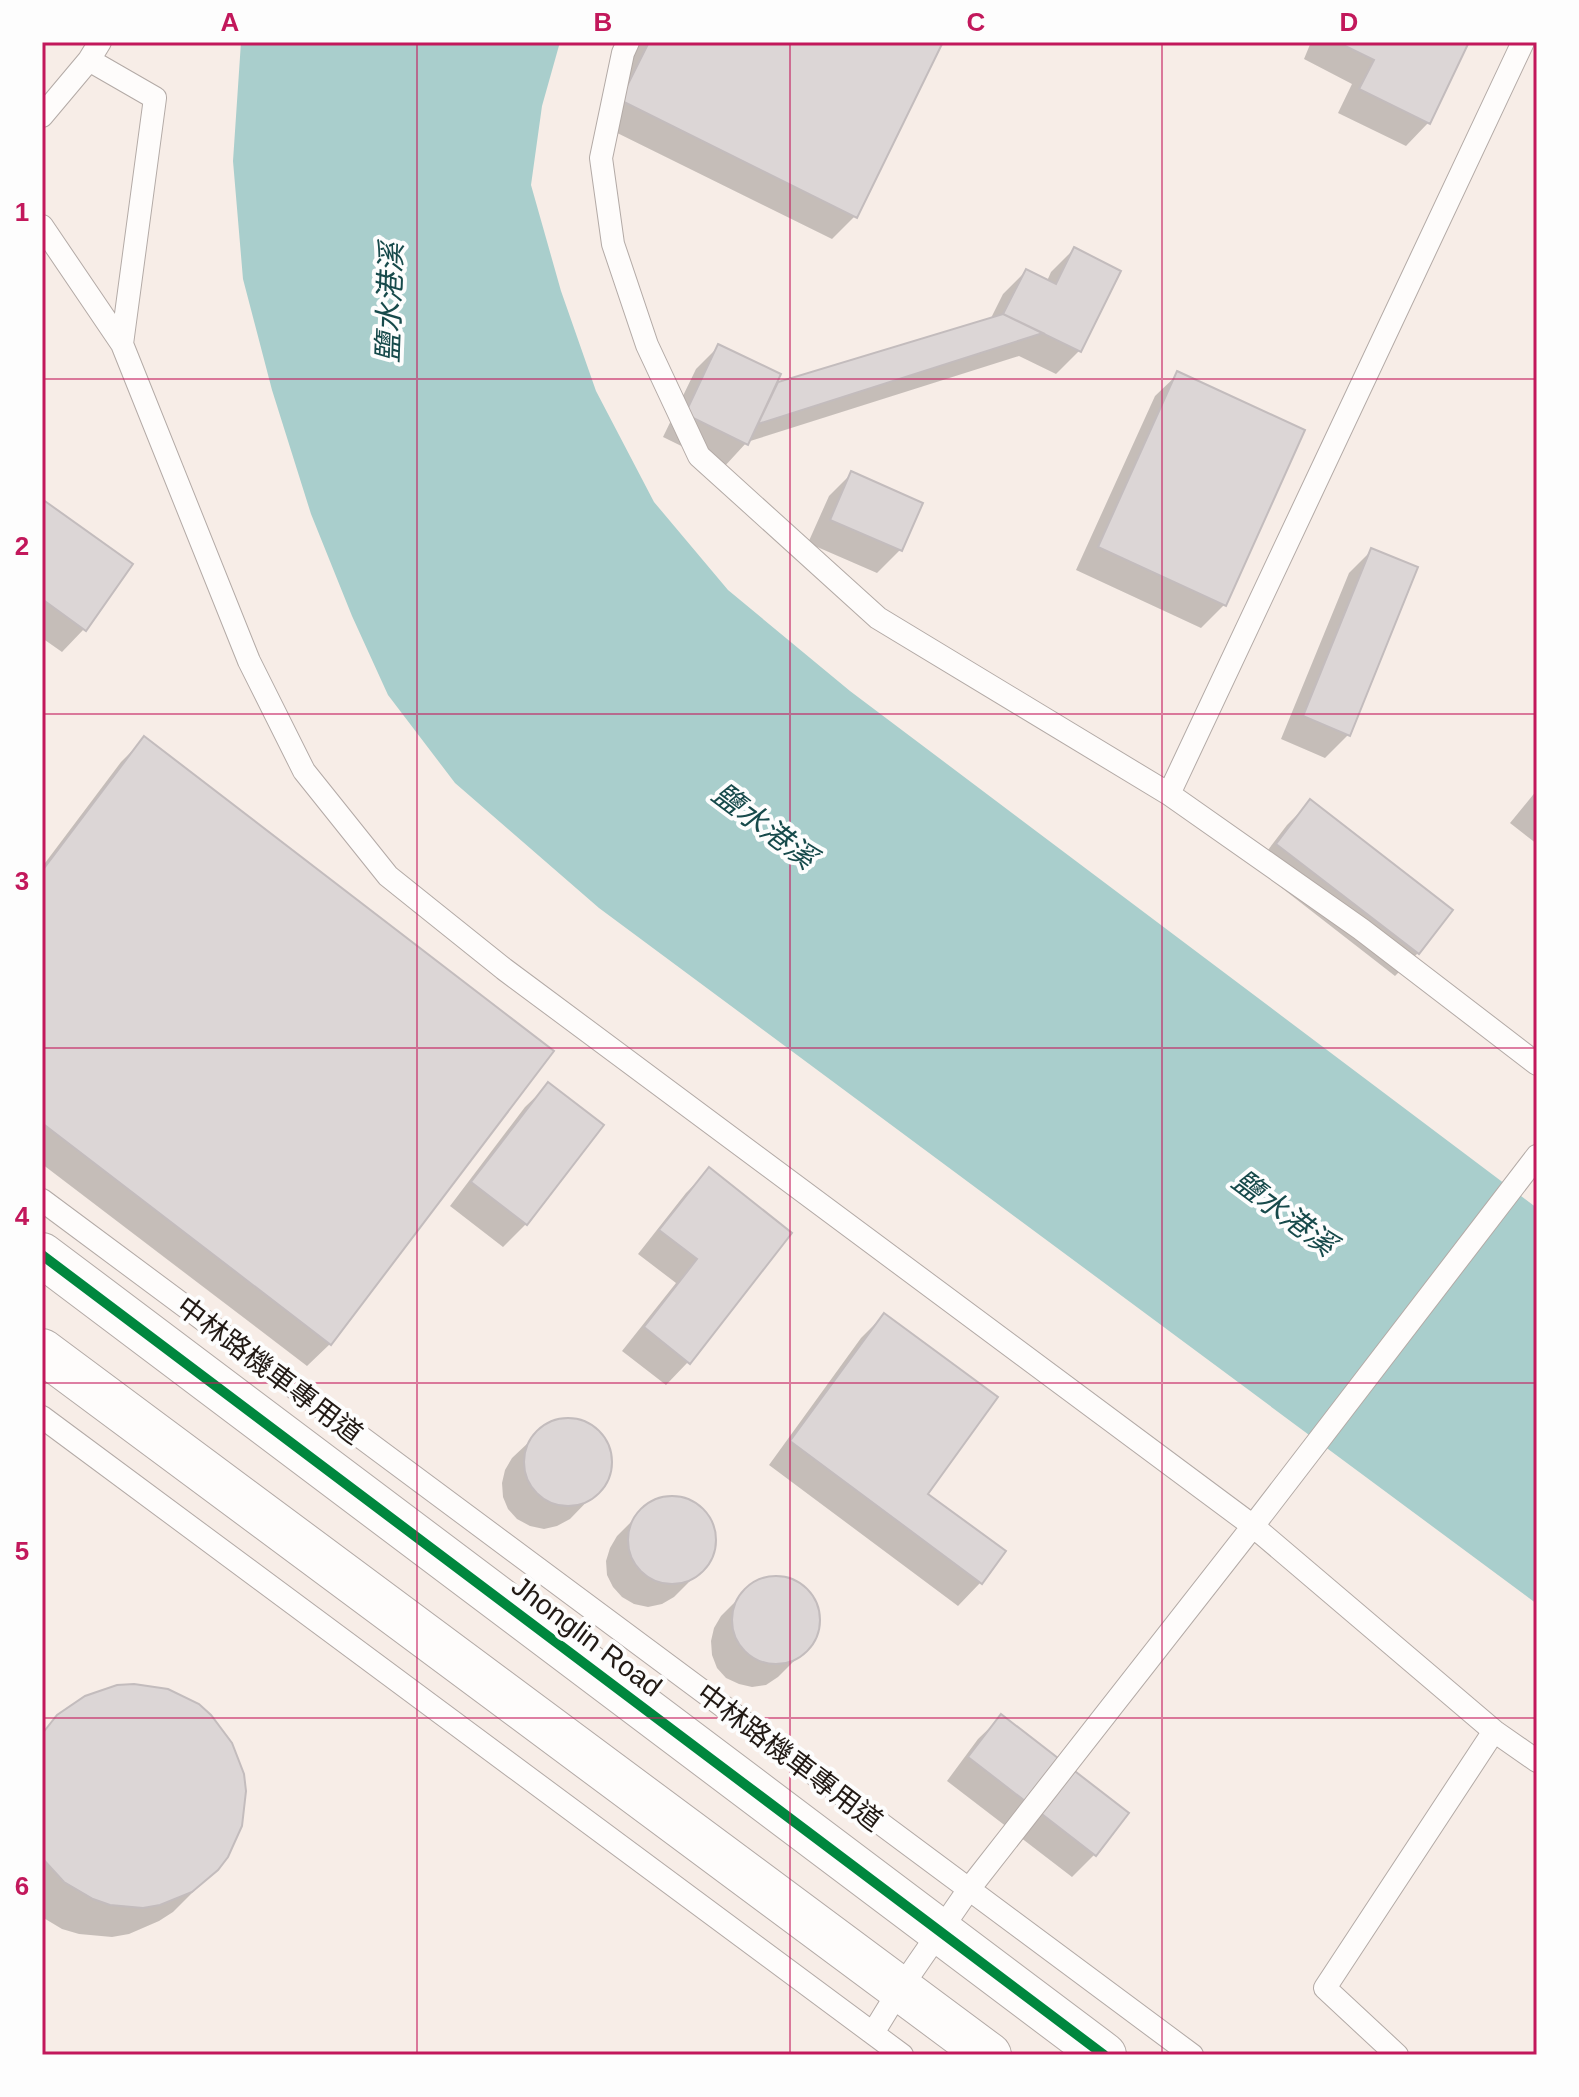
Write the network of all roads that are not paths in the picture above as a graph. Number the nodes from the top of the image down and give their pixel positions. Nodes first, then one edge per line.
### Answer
1 (628, 42) edge
2 (1523, 42) edge
3 (95, 51) edge
4 (42, 116) edge
5 (42, 226) edge
6 (122, 344) junction
7 (1169, 794) junction
8 (1537, 1064) edge
9 (1537, 1156) edge
10 (42, 1200) edge
11 (42, 1255) edge
12 (42, 1351) edge
13 (42, 1417) edge
14 (1253, 1526) junction
15 (1494, 1731) junction
16 (1537, 1761) edge
17 (969, 1889) junction
18 (941, 1932) junction
19 (900, 1989) junction
20 (873, 2033) junction
21 (902, 2055) edge
22 (989, 2055) edge
23 (1104, 2055) edge
24 (1192, 2055) edge
25 (1397, 2055) edge

1 - 7 lane
2 - 7 lane
3 - 4 lane
3 - 6 lane
5 - 6 lane
6 - 14 lane
7 - 8 lane
9 - 14 lane
10 - 17 lane, 中林路機車專用道
11 - 18 street, Jhonglin Road
12 - 19 street
13 - 20 lane
14 - 15 lane
14 - 17 lane
15 - 16 lane
15 - 25 lane
17 - 18 lane
17 - 24 lane, 中林路機車專用道
18 - 19 lane
18 - 23 street, Jhonglin Road
19 - 20 lane
19 - 22 street
20 - 21 lane

